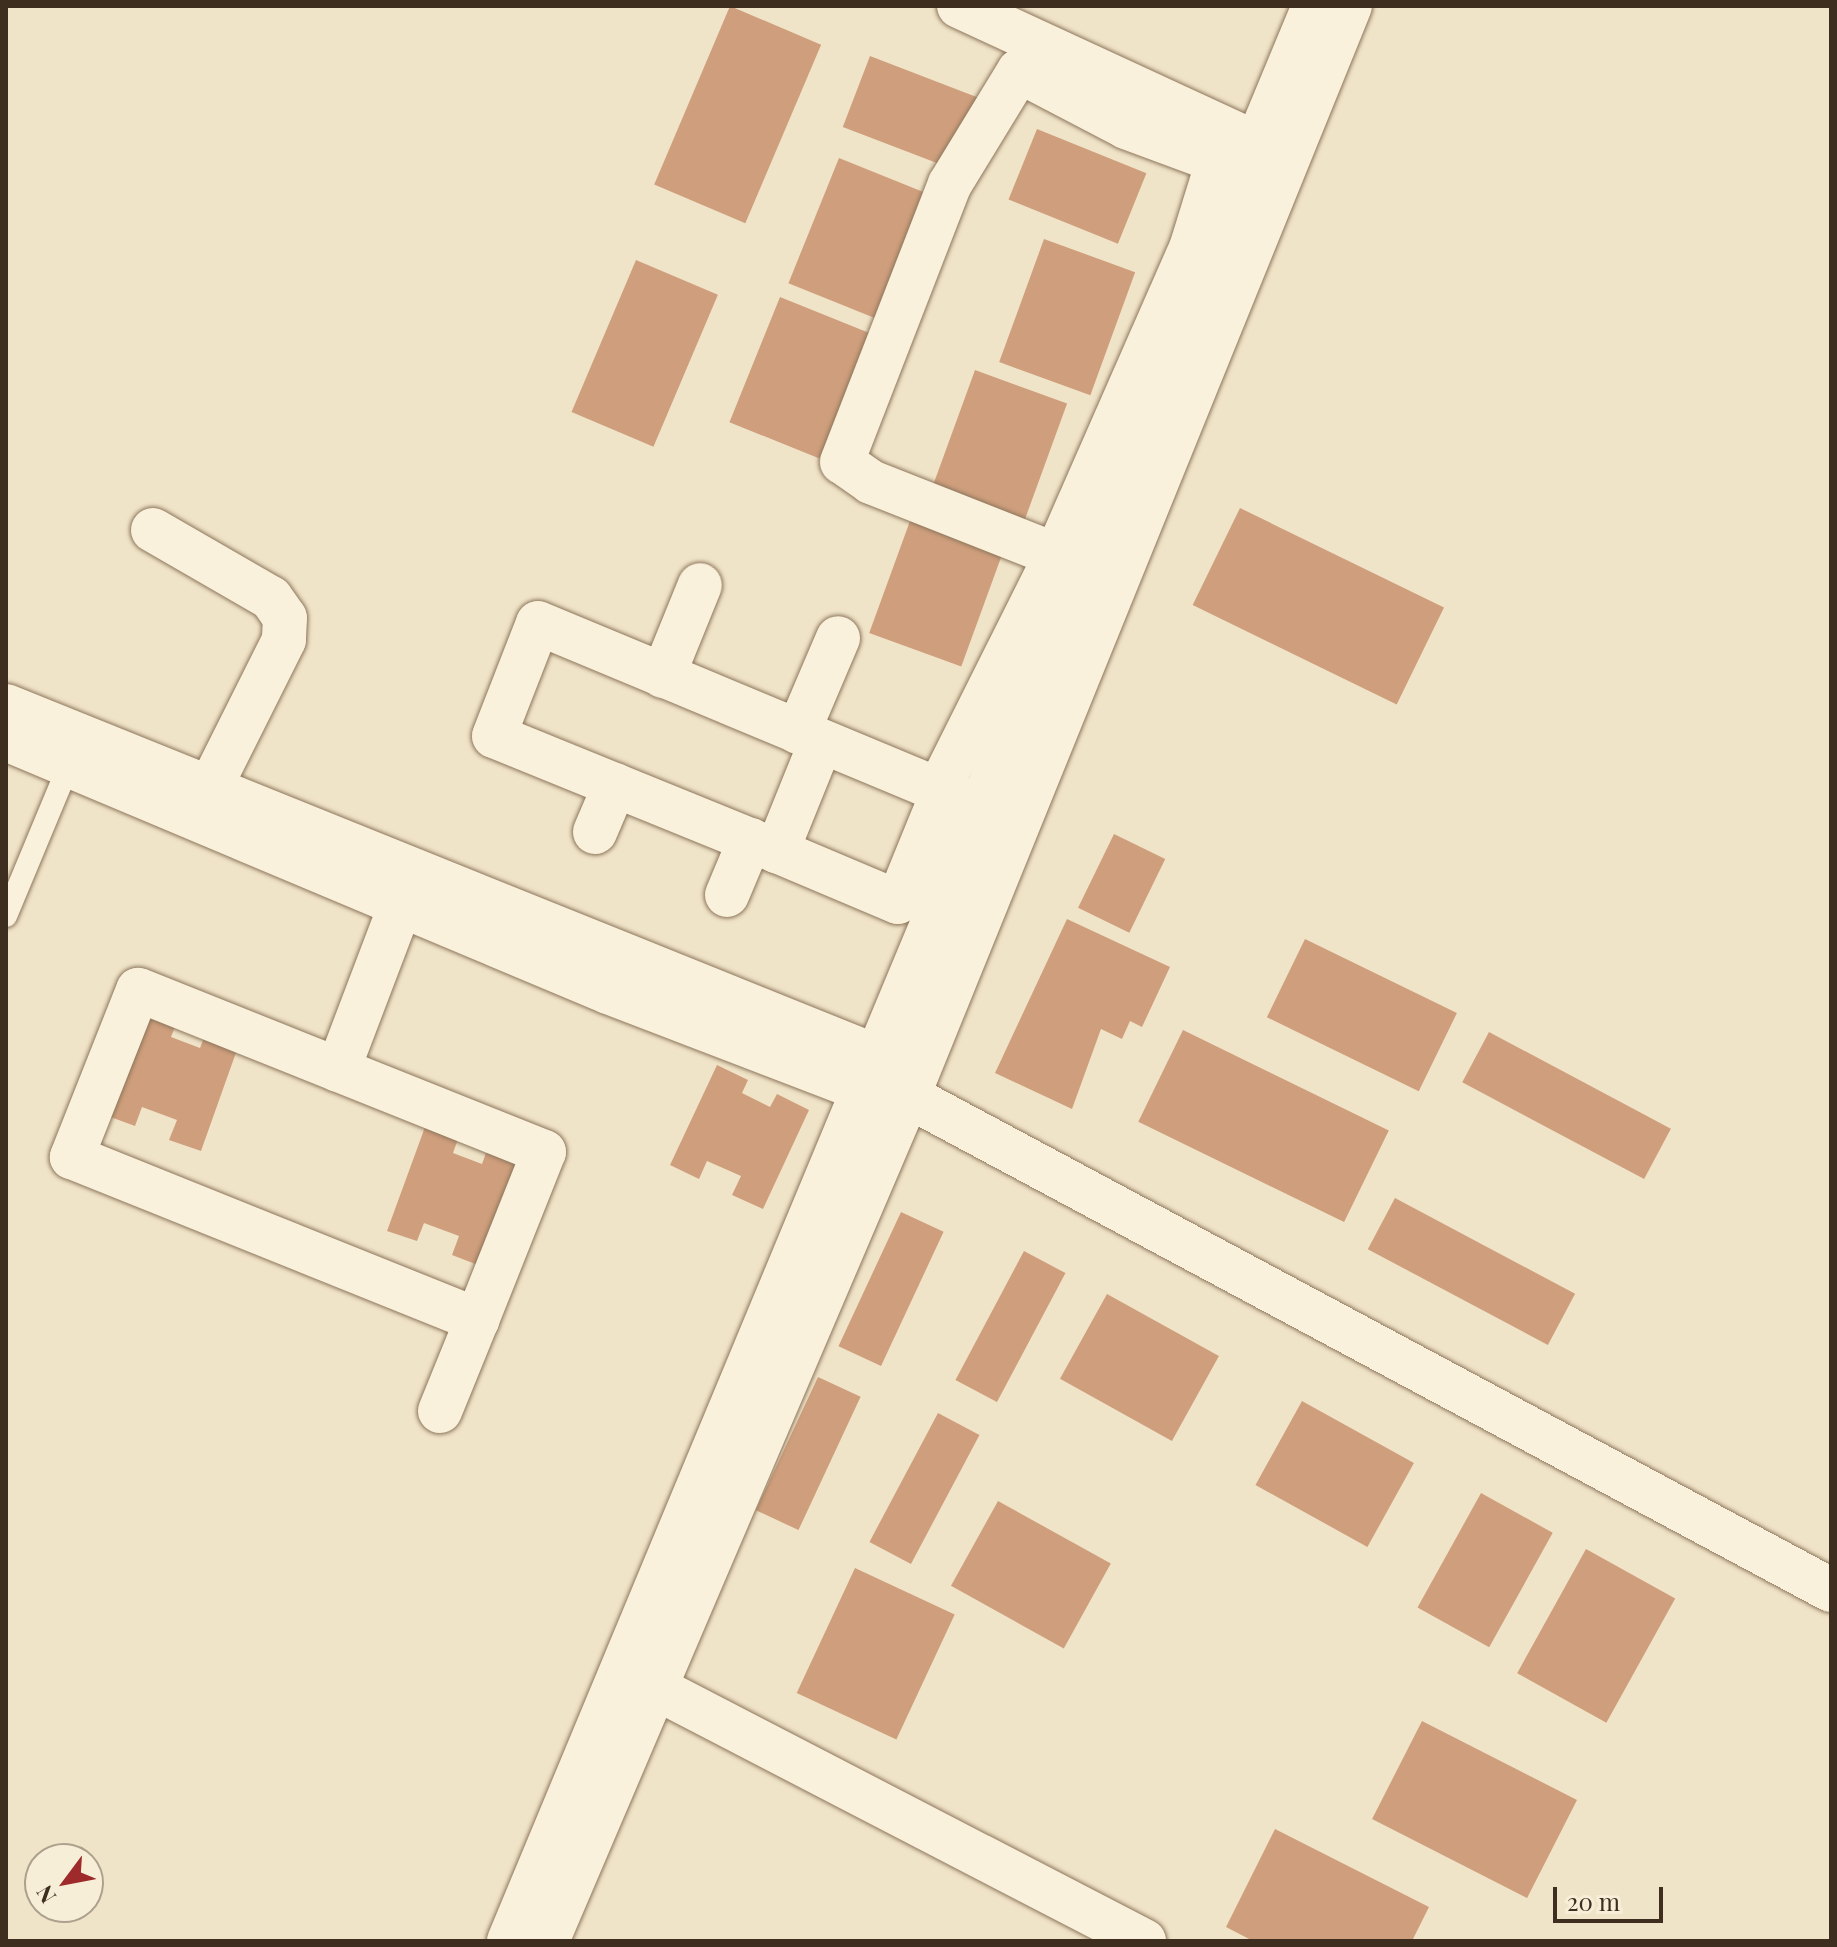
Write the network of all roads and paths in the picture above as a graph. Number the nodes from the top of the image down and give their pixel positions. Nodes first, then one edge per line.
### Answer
1 (959, 6) edge
2 (1314, 6) edge
3 (1350, 6) edge
4 (1052, 83) junction
5 (1273, 152) junction
6 (153, 530) dead end
7 (1056, 555) junction
8 (700, 585) dead end
9 (838, 638) dead end
10 (663, 676) junction
11 (6, 706) edge
12 (810, 737) junction
13 (6, 739) edge
14 (69, 765) junction
15 (615, 785) junction
16 (210, 788) junction
17 (954, 797) junction
18 (595, 832) dead end
19 (764, 846) junction
20 (727, 895) dead end
21 (401, 904) junction
22 (6, 916) edge
23 (338, 1070) junction
24 (871, 1074) junction
25 (908, 1096) junction
26 (477, 1320) junction
27 (440, 1411) dead end
28 (1831, 1590) edge
29 (654, 1687) junction
30 (584, 1808) junction
31 (509, 1941) edge
32 (547, 1941) edge
33 (1144, 1941) edge

1 - 4 street
2 - 5 street
3 - 5 street
4 - 5 street
4 - 7 street
4 - 7 street
5 - 17 street
5 - 25 street
6 - 16 street
7 - 17 street
8 - 10 street
9 - 12 street
10 - 12 street
10 - 15 street
11 - 16 street
12 - 17 street
12 - 19 street
13 - 14 street
14 - 21 street
14 - 22 lane
15 - 18 street
15 - 19 street
16 - 24 street
17 - 19 street
17 - 24 street
19 - 20 street
21 - 23 street
21 - 24 street
23 - 26 street
23 - 26 street
24 - 25 street
24 - 30 street
25 - 28 street
25 - 29 street
26 - 27 street
29 - 30 street
29 - 33 street
30 - 31 street
30 - 32 street

